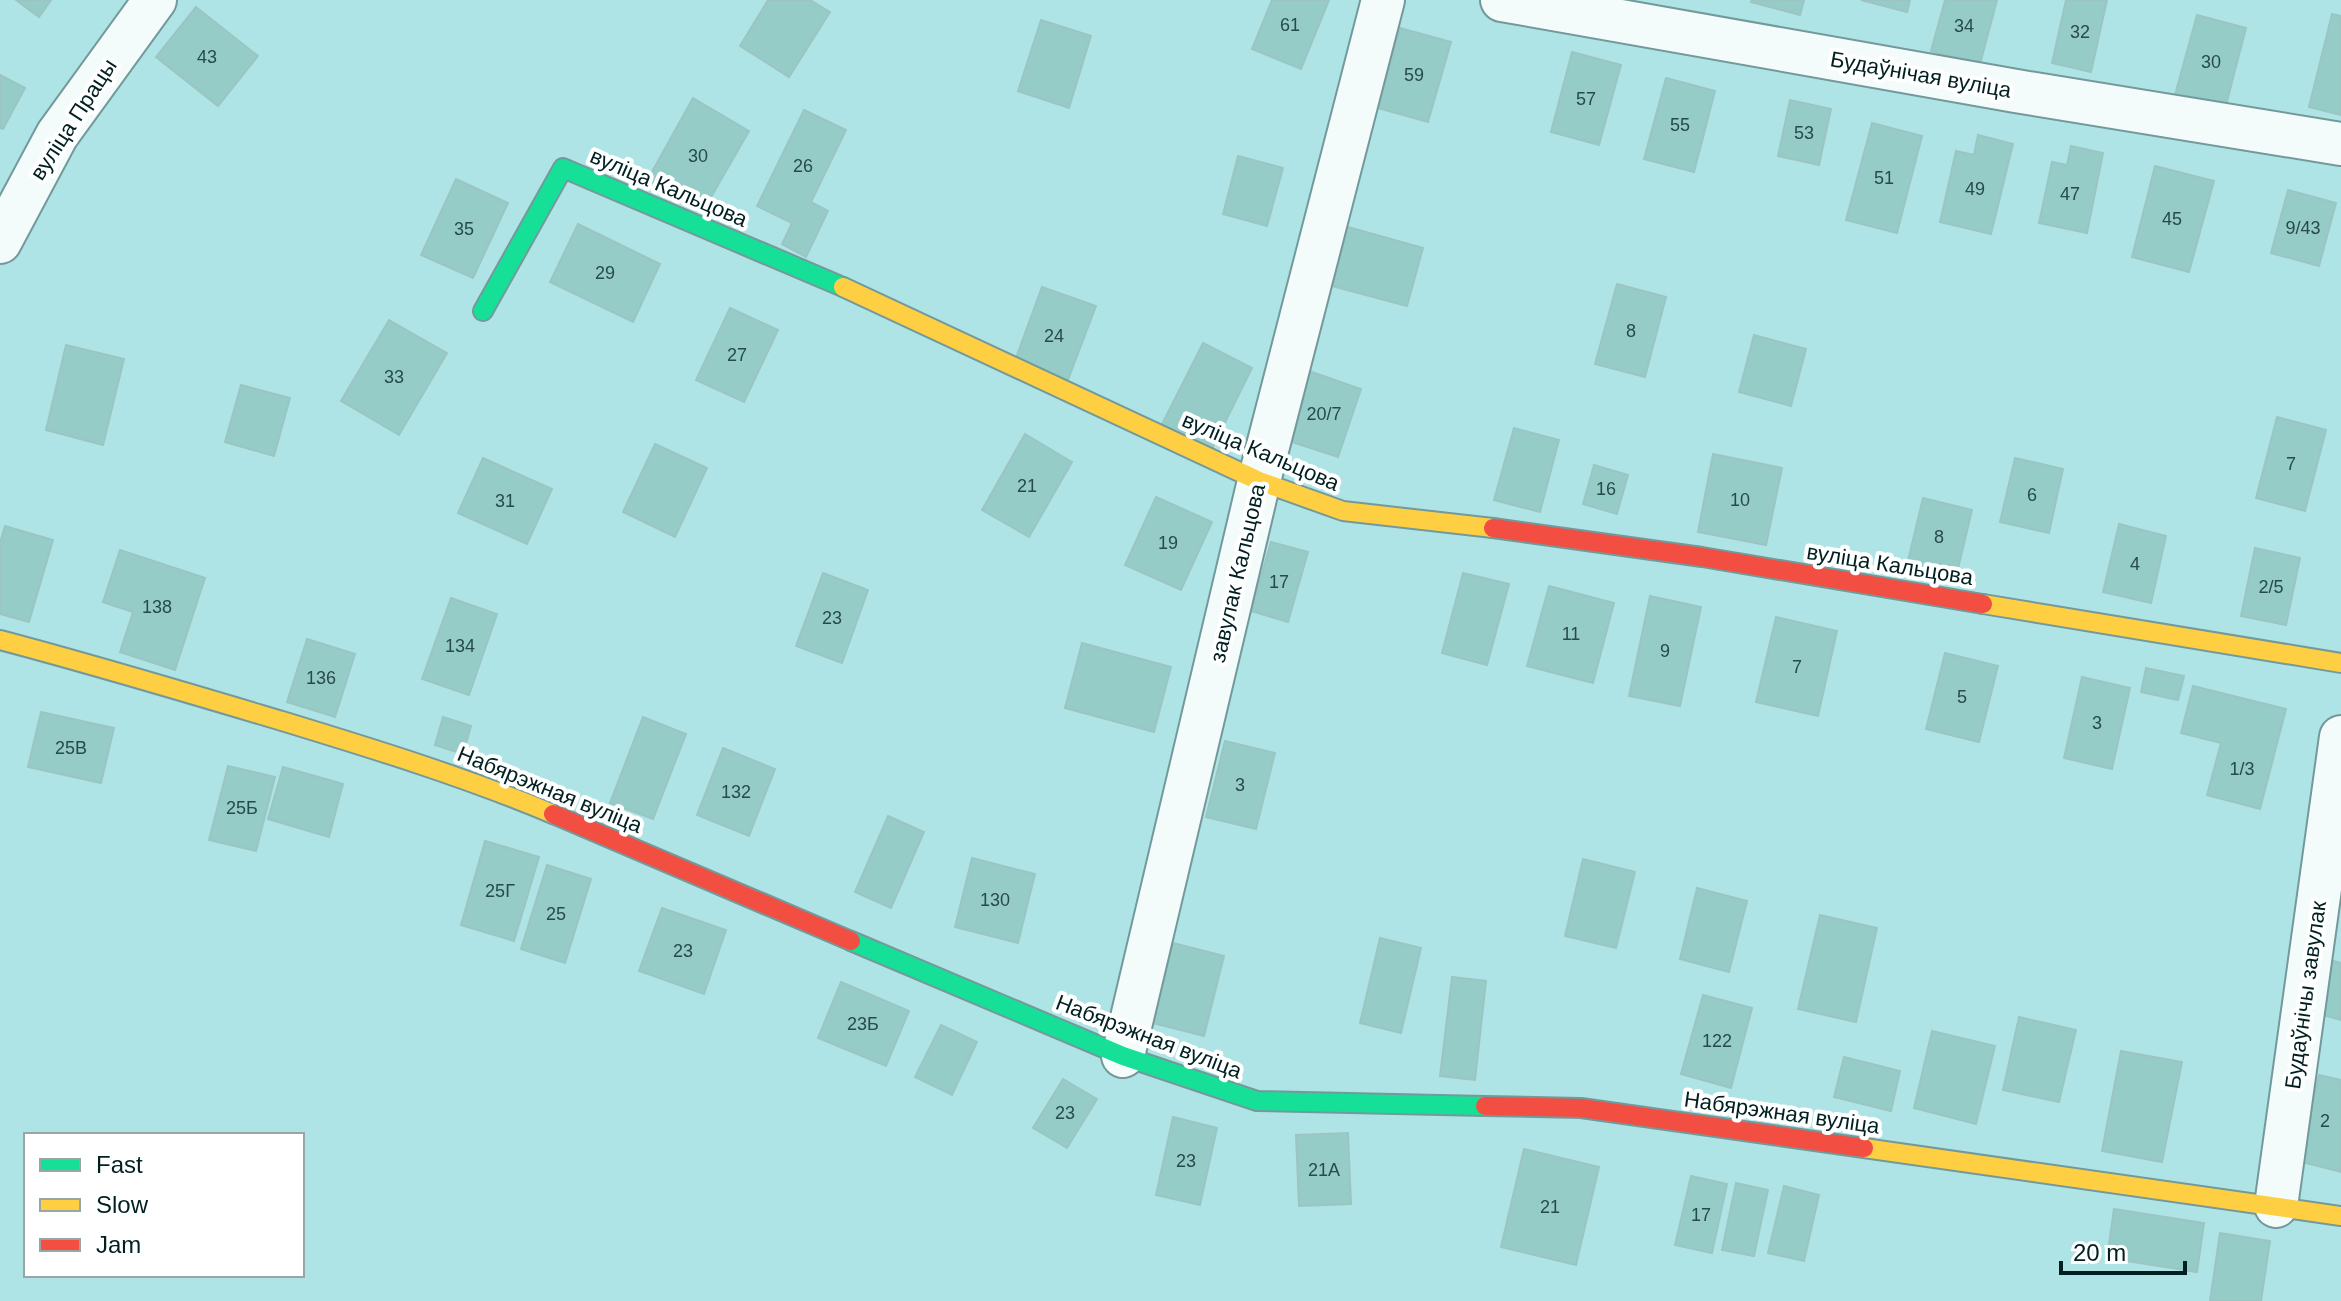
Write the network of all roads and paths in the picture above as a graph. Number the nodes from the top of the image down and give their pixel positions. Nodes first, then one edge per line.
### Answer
1 (155, 0) edge
2 (1383, 0) edge
3 (1502, 0) edge
4 (2341, 144) edge
5 (0, 242) edge
6 (483, 311) dead end
7 (1259, 481) junction
8 (0, 640) edge
9 (2341, 663) edge
10 (2341, 737) edge
11 (1123, 1056) junction
12 (2276, 1206) junction
13 (2341, 1216) edge

1 - 5 street, вуліца Працы
2 - 7 street, завулак Кальцова
3 - 4 street, Будаўнічая вуліца
6 - 7 street, вуліца Кальцова
7 - 9 street, вуліца Кальцова
7 - 11 street, завулак Кальцова
8 - 11 street, Набярэжная вуліца
10 - 12 street, Будаўнічы завулак
11 - 12 street, Набярэжная вуліца
12 - 13 street, Набярэжная вуліца

